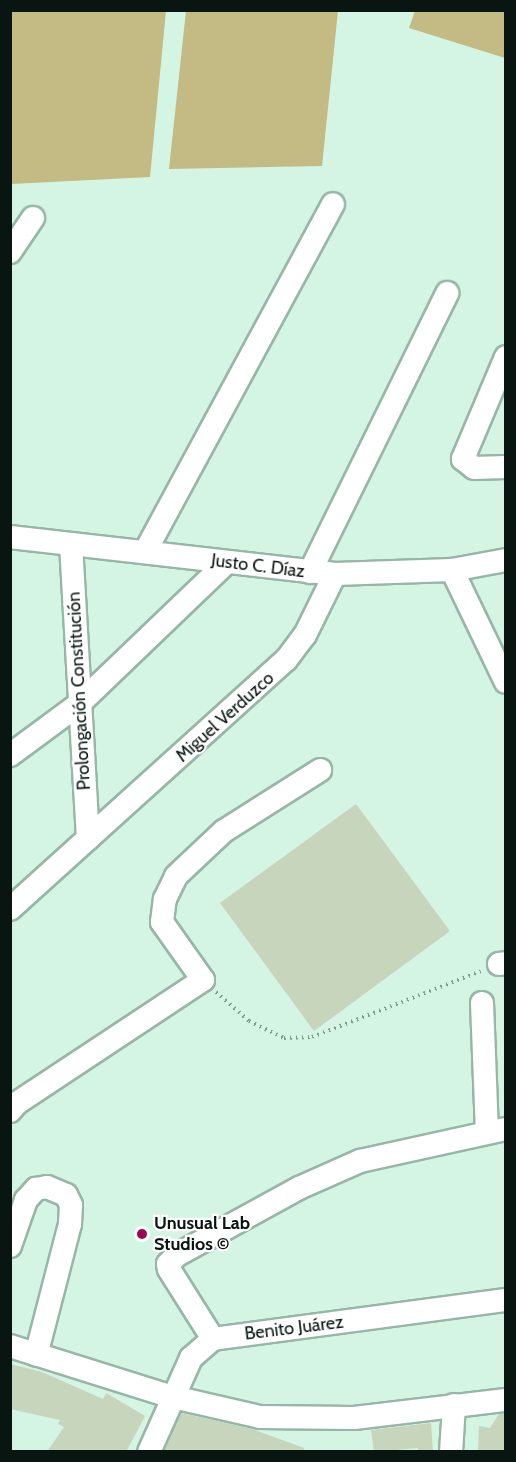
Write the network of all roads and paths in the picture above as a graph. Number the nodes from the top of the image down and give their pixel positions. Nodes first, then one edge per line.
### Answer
1 (333, 204) dead end
2 (33, 218) dead end
3 (10, 252) edge
4 (447, 293) dead end
5 (506, 357) edge
6 (506, 466) edge
7 (10, 537) edge
8 (71, 544) junction
9 (146, 550) junction
10 (506, 560) edge
11 (227, 562) junction
12 (452, 570) junction
13 (310, 572) junction
14 (335, 574) junction
15 (506, 682) edge
16 (79, 704) junction
17 (10, 755) edge
18 (320, 770) dead end
19 (88, 839) junction
20 (10, 909) edge
21 (502, 964) edge
22 (203, 980) junction
23 (482, 1003) dead end
24 (10, 1111) edge
25 (496, 1130) edge
26 (10, 1246) edge
27 (506, 1300) edge
28 (213, 1339) junction
29 (10, 1346) edge
30 (36, 1355) junction
31 (173, 1397) junction
32 (506, 1400) edge
33 (454, 1405) junction
34 (148, 1452) edge
35 (451, 1452) edge

1 - 9 street
2 - 3 street
4 - 13 street
5 - 6 street
7 - 8 street, Justo C. Díaz
8 - 9 street, Justo C. Díaz
8 - 16 street, Prolongación Constitución
9 - 11 street, Justo C. Díaz
10 - 12 street, Justo C. Díaz
11 - 13 street, Justo C. Díaz
11 - 16 street
12 - 14 street, Justo C. Díaz
12 - 15 street
13 - 14 street, Justo C. Díaz
14 - 19 street, Miguel Verduzco
16 - 17 street
16 - 19 street, Prolongación Constitución
18 - 22 street
19 - 20 street, Miguel Verduzco
21 - 22 path
22 - 24 street
23 - 25 street
25 - 28 street
26 - 30 street
27 - 28 street, Benito Juárez
28 - 31 street
29 - 30 street
30 - 31 street
31 - 33 street
31 - 34 street
32 - 33 street
33 - 35 street

